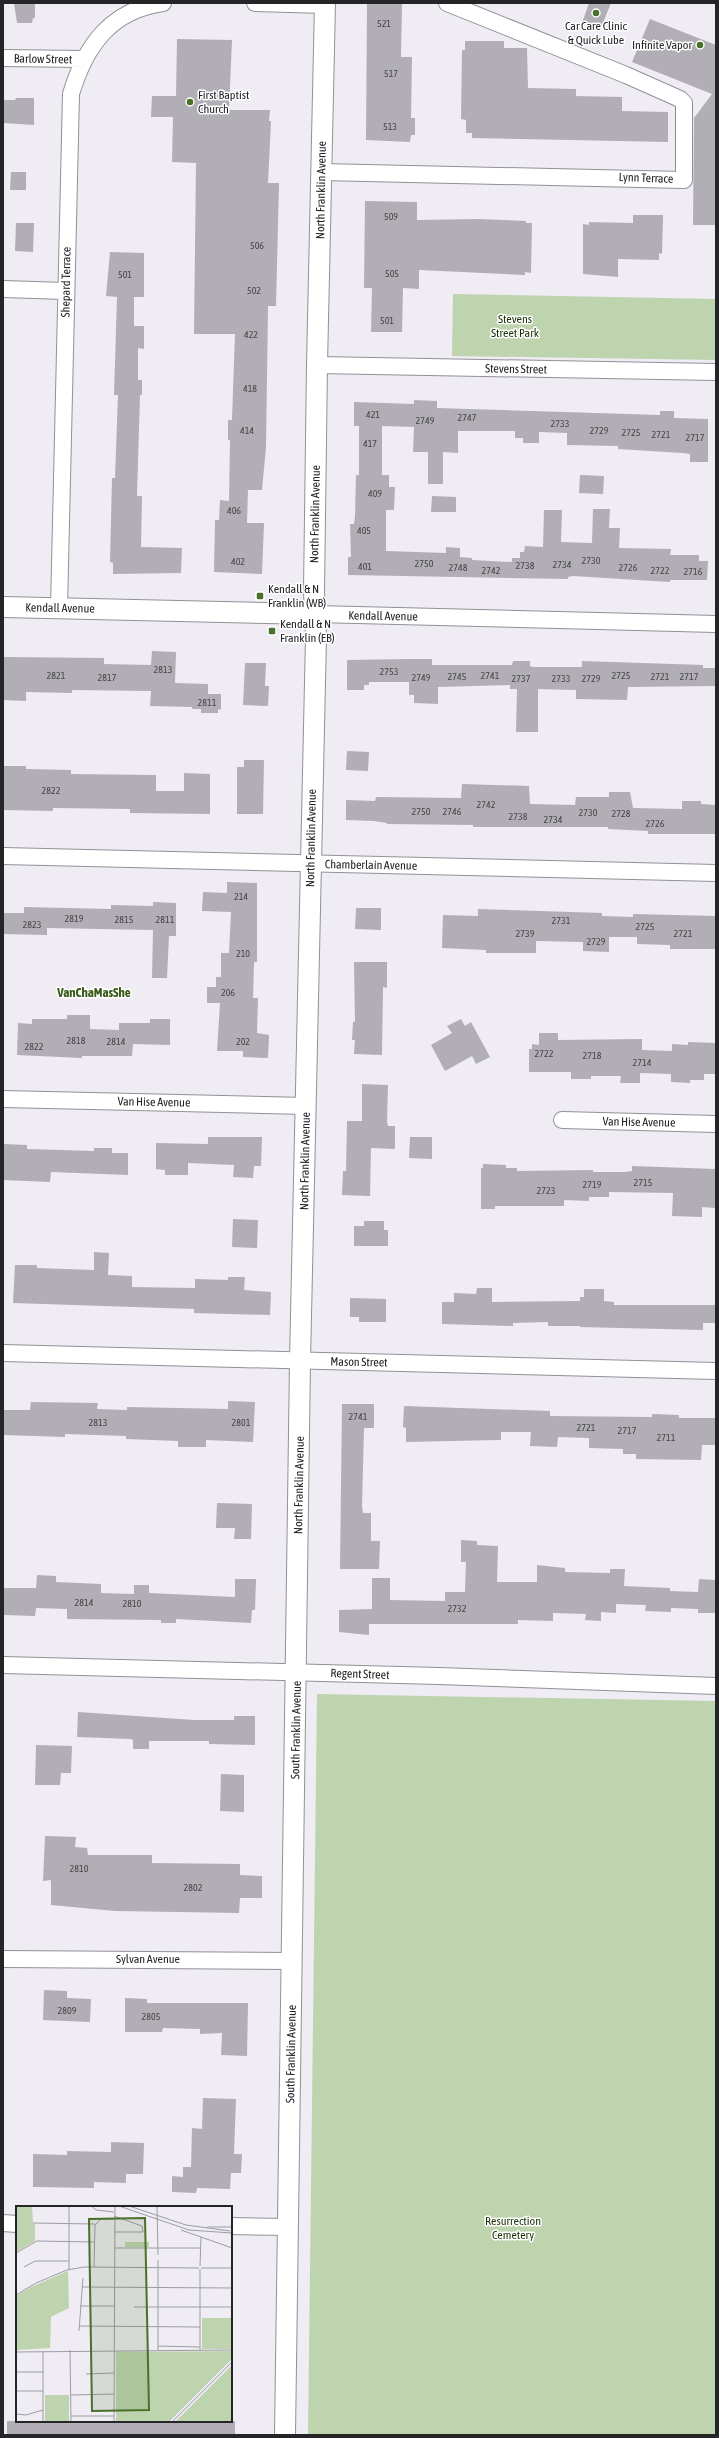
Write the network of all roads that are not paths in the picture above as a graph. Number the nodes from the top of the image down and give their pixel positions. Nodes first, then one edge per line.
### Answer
1 (162, 3) edge
2 (255, 3) edge
3 (447, 3) edge
4 (324, 4) edge
5 (3, 58) edge
6 (83, 59) junction
7 (321, 172) junction
8 (3, 289) edge
9 (65, 291) junction
10 (317, 365) junction
11 (716, 372) edge
12 (3, 607) edge
13 (59, 608) junction
14 (315, 614) junction
15 (716, 624) edge
16 (3, 856) edge
17 (311, 864) junction
18 (716, 873) edge
19 (3, 1099) edge
20 (306, 1106) junction
21 (562, 1120) dead end
22 (716, 1124) edge
23 (3, 1353) edge
24 (300, 1361) junction
25 (716, 1371) edge
26 (3, 1665) edge
27 (297, 1672) junction
28 (716, 1686) edge
29 (3, 1958) edge
30 (293, 1961) junction
31 (3, 2224) edge
32 (16, 2224) edge
33 (232, 2226) edge
34 (288, 2227) junction
35 (285, 2435) edge

1 - 6 street, Shepard Terrace
2 - 4 street
3 - 7 street, Lynn Terrace
4 - 7 street, North Franklin Avenue
5 - 6 street, Barlow Street
6 - 9 street, Shepard Terrace
7 - 10 street, North Franklin Avenue
8 - 9 street
9 - 13 street, Shepard Terrace
10 - 11 street, Stevens Street
10 - 14 street, North Franklin Avenue
12 - 13 street, Kendall Avenue
13 - 14 street, Kendall Avenue
14 - 15 street, Kendall Avenue
14 - 17 street, North Franklin Avenue
16 - 17 street, Chamberlain Avenue
17 - 18 street, Chamberlain Avenue
17 - 20 street, North Franklin Avenue
19 - 20 street, Van Hise Avenue
20 - 24 street, North Franklin Avenue
21 - 22 street, Van Hise Avenue
23 - 24 street, Mason Street
24 - 25 street, Mason Street
24 - 27 street, North Franklin Avenue
26 - 27 street, Regent Street
27 - 28 street, Regent Street
27 - 30 street, South Franklin Avenue
29 - 30 street, Sylvan Avenue
30 - 34 street, South Franklin Avenue
31 - 32 street
33 - 34 street
34 - 35 street, South Franklin Avenue

